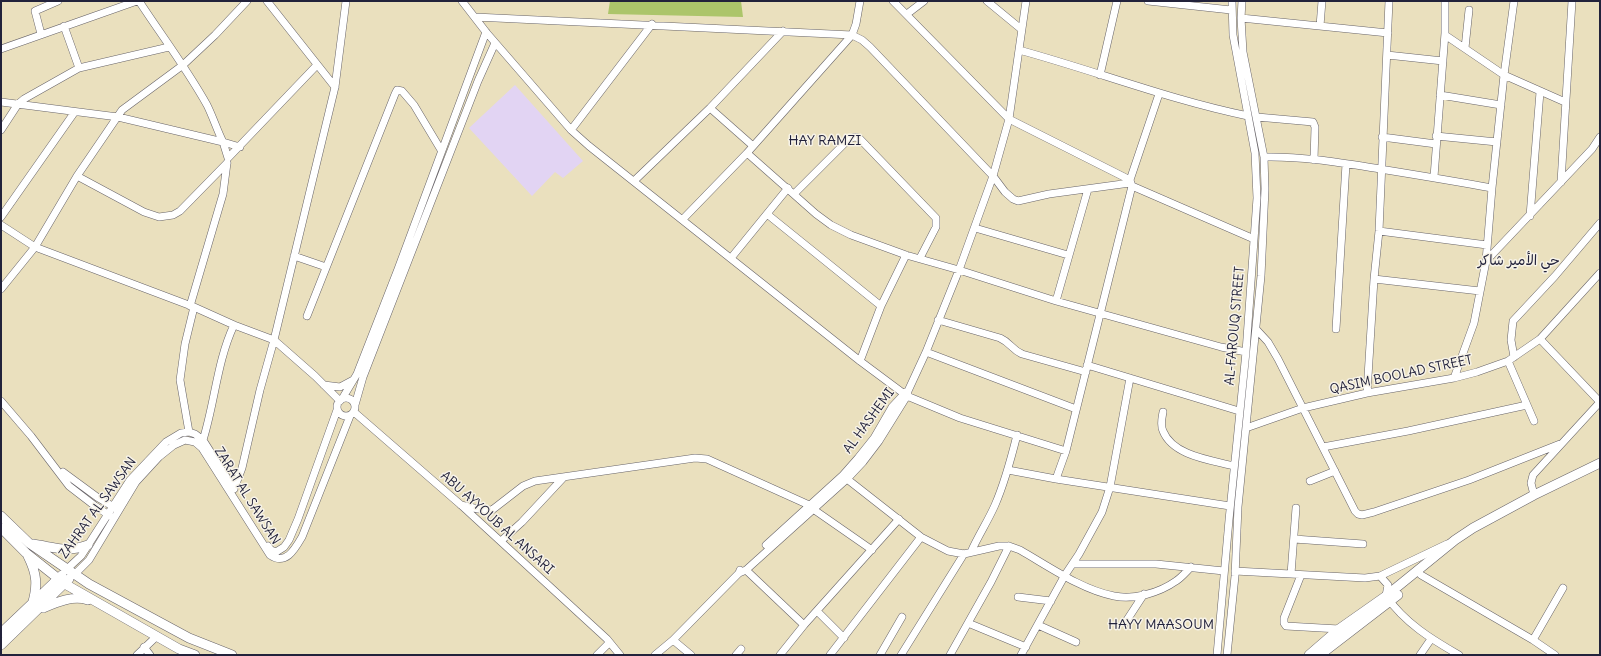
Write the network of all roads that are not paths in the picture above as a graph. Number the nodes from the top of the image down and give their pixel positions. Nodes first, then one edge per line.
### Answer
1 (58, 1) edge
2 (138, 1) edge
3 (247, 1) edge
4 (267, 1) edge
5 (346, 1) edge
6 (462, 1) edge
7 (860, 1) edge
8 (893, 1) edge
9 (924, 1) edge
10 (987, 1) edge
11 (1026, 1) edge
12 (1117, 1) edge
13 (1148, 1) edge
14 (1232, 1) edge
15 (1242, 1) edge
16 (1322, 1) edge
17 (1389, 1) edge
18 (1445, 1) edge
19 (1514, 1) edge
20 (1572, 1) edge
21 (1231, 10) junction
22 (1469, 10) dead end
23 (907, 14) junction
24 (475, 17) junction
25 (1241, 18) junction
26 (652, 24) junction
27 (64, 26) junction
28 (1320, 26) junction
29 (1021, 29) junction
30 (783, 31) junction
31 (486, 32) junction
32 (1388, 33) junction
33 (41, 34) junction
34 (852, 35) junction
35 (1445, 35) junction
36 (495, 43) junction
37 (169, 46) junction
38 (1465, 48) junction
39 (1, 49) edge
40 (1019, 50) junction
41 (1387, 55) junction
42 (1443, 62) junction
43 (183, 65) junction
44 (317, 66) junction
45 (79, 68) junction
46 (1100, 75) junction
47 (1504, 75) junction
48 (335, 87) junction
49 (1540, 92) junction
50 (1159, 94) junction
51 (1440, 95) junction
52 (1, 102) edge
53 (1565, 102) junction
54 (18, 104) junction
55 (1501, 105) junction
56 (710, 108) junction
57 (74, 113) junction
58 (1248, 116) junction
59 (118, 117) junction
60 (1257, 117) junction
61 (1009, 119) junction
62 (1, 130) edge
63 (571, 130) junction
64 (1436, 136) junction
65 (1382, 137) junction
66 (1600, 137) edge
67 (222, 142) junction
68 (1497, 142) junction
69 (1436, 144) junction
70 (752, 146) junction
71 (240, 147) junction
72 (441, 150) junction
73 (747, 153) junction
74 (1264, 157) junction
75 (1314, 160) junction
76 (228, 161) junction
77 (1346, 164) junction
78 (1381, 169) junction
79 (77, 176) junction
80 (993, 176) junction
81 (1434, 177) junction
82 (634, 181) junction
83 (1561, 182) junction
84 (1131, 183) junction
85 (788, 188) junction
86 (1492, 188) junction
87 (1088, 189) junction
88 (794, 194) junction
89 (767, 214) junction
90 (1530, 216) junction
91 (1, 217) edge
92 (683, 219) junction
93 (1600, 223) edge
94 (1, 225) edge
95 (975, 228) junction
96 (1379, 231) junction
97 (1254, 239) junction
98 (1486, 246) junction
99 (35, 247) junction
100 (1068, 254) junction
101 (906, 255) junction
102 (294, 256) junction
103 (731, 258) junction
104 (920, 258) junction
105 (1486, 261) junction
106 (326, 267) junction
107 (959, 270) junction
108 (1600, 273) edge
109 (1252, 275) junction
110 (1261, 276) junction
111 (1374, 279) junction
112 (2, 284) edge
113 (1480, 291) junction
114 (1056, 301) junction
115 (192, 306) junction
116 (881, 306) junction
117 (1101, 313) junction
118 (307, 316) dead end
119 (938, 320) junction
120 (234, 325) junction
121 (1256, 329) junction
122 (1336, 329) dead end
123 (1540, 339) junction
124 (274, 340) junction
125 (926, 352) junction
126 (1246, 352) junction
127 (1511, 359) junction
128 (860, 361) junction
129 (1087, 369) junction
130 (355, 378) junction
131 (1130, 378) junction
132 (1454, 378) junction
133 (324, 385) junction
134 (1367, 393) junction
135 (906, 394) junction
136 (341, 400) junction
137 (1, 401) edge
138 (1600, 402) edge
139 (1527, 405) junction
140 (1303, 408) junction
141 (1076, 409) junction
142 (337, 410) junction
143 (353, 411) junction
144 (1239, 411) junction
145 (1163, 412) dead end
146 (1534, 421) dead end
147 (1246, 428) junction
148 (189, 432) junction
149 (1017, 435) junction
150 (203, 440) junction
151 (874, 443) junction
152 (1560, 444) junction
153 (1323, 447) junction
154 (1066, 450) junction
155 (1600, 463) edge
156 (55, 466) junction
157 (1234, 466) junction
158 (1600, 469) edge
159 (1008, 470) junction
160 (1335, 471) junction
161 (563, 478) junction
162 (847, 479) junction
163 (1056, 480) junction
164 (1310, 482) dead end
165 (230, 487) junction
166 (1110, 487) junction
167 (1534, 495) junction
168 (461, 505) junction
169 (113, 506) junction
170 (1230, 506) junction
171 (811, 507) junction
172 (1296, 508) dead end
173 (120, 512) junction
174 (1, 516) edge
175 (112, 517) junction
176 (899, 519) junction
177 (1, 528) edge
178 (920, 537) junction
179 (1294, 539) junction
180 (1456, 540) junction
181 (501, 541) junction
182 (30, 543) junction
183 (1363, 544) dead end
184 (88, 545) junction
185 (1009, 546) junction
186 (872, 550) junction
187 (971, 552) junction
188 (26, 553) junction
189 (964, 554) junction
190 (1074, 564) junction
191 (1192, 567) junction
192 (746, 570) junction
193 (71, 572) junction
194 (739, 574) junction
195 (1224, 574) junction
196 (1235, 574) junction
197 (1292, 574) junction
198 (1065, 575) junction
199 (1301, 575) junction
200 (1421, 575) junction
201 (1380, 576) junction
202 (61, 581) junction
203 (1563, 588) dead end
204 (1144, 594) junction
205 (1018, 597) dead end
206 (1388, 599) junction
207 (1051, 601) junction
208 (98, 603) junction
209 (35, 608) junction
210 (817, 611) junction
211 (902, 618) dead end
212 (968, 623) junction
213 (1125, 623) dead end
214 (804, 625) junction
215 (1038, 625) junction
216 (1339, 629) junction
217 (1, 633) edge
218 (157, 636) junction
219 (844, 638) junction
220 (1431, 639) junction
221 (673, 640) junction
222 (1532, 640) junction
223 (1076, 642) dead end
224 (609, 643) junction
225 (1, 645) edge
226 (144, 647) junction
227 (1026, 647) junction
228 (137, 655) edge
229 (150, 655) edge
230 (195, 655) edge
231 (232, 655) edge
232 (597, 655) edge
233 (620, 655) edge
234 (655, 655) edge
235 (691, 655) edge
236 (780, 655) edge
237 (830, 655) edge
238 (880, 655) edge
239 (901, 655) edge
240 (950, 655) edge
241 (1021, 655) edge
242 (1217, 655) edge
243 (1227, 655) edge
244 (1309, 655) edge
245 (1320, 655) edge
246 (1420, 655) edge
247 (1459, 655) edge
248 (1555, 655) edge

1 - 33 street
2 - 27 street
2 - 37 street
3 - 43 street
4 - 44 street
5 - 48 street
6 - 24 street
7 - 34 street
8 - 23 street
9 - 23 street
10 - 29 street
11 - 29 street
12 - 46 street
13 - 21 street
14 - 21 street, AL-FAROUQ STREET
15 - 25 street, AL-FAROUQ STREET
16 - 28 street
17 - 32 street
18 - 35 street
19 - 47 street
20 - 53 street
21 - 58 street, AL-FAROUQ STREET
22 - 38 street
23 - 61 street
24 - 26 street
24 - 31 street
25 - 28 street
25 - 60 street, AL-FAROUQ STREET
26 - 30 street
26 - 63 street
27 - 33 street
27 - 45 street
28 - 32 street
29 - 40 street
30 - 34 street
30 - 56 street
31 - 36 street
31 - 72 street
32 - 41 street
33 - 39 street
34 - 70 street
34 - 80 street
35 - 38 street
35 - 42 street
36 - 63 street
36 - 143 street
37 - 43 street
37 - 45 street
38 - 47 street
40 - 46 street
40 - 61 street, AL HASHEMI
41 - 42 street
41 - 65 street
42 - 51 street
43 - 59 street
43 - 67 street
44 - 48 street
44 - 71 street
45 - 54 street
46 - 50 street
47 - 49 street
47 - 55 street
48 - 102 street
49 - 53 street
49 - 90 street
50 - 58 street
50 - 84 street
51 - 55 street
51 - 64 street
52 - 54 street
53 - 83 street
54 - 57 street
54 - 62 street
55 - 68 street
56 - 70 street
56 - 82 street
57 - 59 street
57 - 91 street
58 - 97 street, AL-FAROUQ STREET
59 - 67 street
59 - 79 street
60 - 74 street, AL-FAROUQ STREET
60 - 75 street
61 - 80 street, AL HASHEMI
61 - 84 street
63 - 82 street
64 - 68 street
64 - 69 street
65 - 69 street
65 - 78 street
66 - 83 street
67 - 71 street
67 - 76 street
68 - 86 street
69 - 81 street
70 - 73 street
71 - 76 street
72 - 106 street
72 - 130 street
73 - 85 street
73 - 92 street
74 - 75 street
74 - 110 street, AL-FAROUQ STREET
75 - 77 street
76 - 79 street
76 - 115 street
77 - 78 street
77 - 122 street
78 - 81 street
78 - 96 street
79 - 99 street
80 - 87 street
80 - 95 street, AL HASHEMI
81 - 86 street
82 - 92 street
83 - 90 street
84 - 87 street
84 - 97 street
84 - 117 street
85 - 88 street
85 - 89 street
86 - 98 street
87 - 100 street
88 - 101 street
88 - 104 street
89 - 103 street
89 - 116 street
90 - 105 street
92 - 103 street
93 - 127 street
94 - 99 street
95 - 100 street
95 - 107 street, AL HASHEMI
96 - 98 street
96 - 111 street
97 - 109 street, AL-FAROUQ STREET
98 - 105 street
99 - 112 street
99 - 115 street
100 - 114 street
101 - 104 street
101 - 116 street
102 - 106 street
102 - 124 street
103 - 128 street
104 - 107 street
105 - 113 street
106 - 118 street
107 - 114 street
107 - 119 street, AL HASHEMI
108 - 123 street, QASIM BOOLAD STREET
109 - 110 street
109 - 126 street, AL-FAROUQ STREET
110 - 121 street, AL-FAROUQ STREET
111 - 113 street
111 - 134 street
113 - 132 street
114 - 117 street
115 - 120 street
115 - 148 street
116 - 128 street
117 - 126 street
117 - 129 street
119 - 125 street, AL HASHEMI
119 - 129 street
120 - 124 street
120 - 150 street
121 - 140 street
121 - 147 street, AL-FAROUQ STREET
123 - 127 street, QASIM BOOLAD STREET
123 - 138 street
124 - 133 street
124 - 165 street
125 - 135 street, AL HASHEMI
125 - 141 street
126 - 144 street, AL-FAROUQ STREET
127 - 132 street, QASIM BOOLAD STREET
127 - 139 street
128 - 135 street
129 - 131 street
129 - 141 street
130 - 133 street
130 - 136 street
131 - 144 street
131 - 166 street
132 - 134 street, QASIM BOOLAD STREET
133 - 136 street
134 - 140 street, QASIM BOOLAD STREET
135 - 149 street
135 - 151 street, AL HASHEMI
136 - 142 street
136 - 143 street
137 - 156 street
138 - 152 street
139 - 146 street
139 - 153 street
140 - 147 street, QASIM BOOLAD STREET
140 - 153 street
141 - 154 street
142 - 143 street
142 - 165 street
143 - 165 street, ZARAT AL SAWSAN
143 - 168 street, ABU AYYOUB AL ANSARI
144 - 157 street, AL-FAROUQ STREET
145 - 157 street
147 - 196 street, AL-FAROUQ STREET
148 - 150 street
148 - 169 street, ZAHRAT AL SAWSAN
149 - 154 street
149 - 159 street
150 - 165 street
151 - 162 street, AL HASHEMI
151 - 171 street, AL HASHEMI
152 - 160 street
152 - 167 street
153 - 160 street
154 - 163 street
155 - 167 main road
156 - 169 street
156 - 175 street
157 - 170 street, AL-FAROUQ STREET
158 - 200 main road
159 - 163 street
159 - 187 street
160 - 164 street
161 - 168 street
161 - 171 street
161 - 181 street
162 - 171 street, AL HASHEMI
162 - 176 street
163 - 166 street
165 - 173 street, ZARAT AL SAWSAN
166 - 170 street
166 - 190 street
167 - 180 main road
168 - 181 street, ABU AYYOUB AL ANSARI
169 - 173 street
169 - 175 street, ZAHRAT AL SAWSAN
170 - 195 street, AL-FAROUQ STREET
171 - 186 street
171 - 192 street, AL HASHEMI
171 - 194 street, AL HASHEMI
172 - 179 street
173 - 175 street, ZARAT AL SAWSAN
174 - 182 main road
175 - 184 street, ZAHRAT AL SAWSAN
175 - 193 street, ZARAT AL SAWSAN
176 - 178 street
176 - 186 street
177 - 188 main road
178 - 189 street
178 - 219 street
179 - 183 street
179 - 197 street
180 - 201 street
180 - 206 main road
181 - 224 street, ABU AYYOUB AL ANSARI
182 - 184 main road
182 - 193 main road
184 - 193 street, ZAHRAT AL SAWSAN
185 - 187 street
185 - 198 street
185 - 212 street
186 - 210 street
187 - 189 street
188 - 202 main road
188 - 209 main road
189 - 239 street
190 - 191 street
190 - 198 street
191 - 195 street
191 - 204 street
192 - 194 street, AL HASHEMI
192 - 214 street
193 - 202 main road
193 - 231 main road
194 - 221 street, AL HASHEMI
195 - 196 street
195 - 242 street, AL-FAROUQ STREET
196 - 197 street
196 - 243 street, AL-FAROUQ STREET
197 - 199 street
198 - 204 street
198 - 207 street
199 - 201 street
199 - 216 street
200 - 206 main road
200 - 222 street
201 - 206 street
202 - 208 main road
202 - 209 main road
203 - 222 street
204 - 213 street
205 - 207 street
206 - 216 main road
206 - 220 street
206 - 245 main road
207 - 215 street
208 - 209 main road
208 - 218 main road
209 - 217 main road
209 - 225 main road
210 - 214 street
210 - 219 street
211 - 238 street
212 - 227 street
212 - 240 street
214 - 236 street
215 - 223 street
215 - 227 street
216 - 244 main road
218 - 226 street
218 - 230 main road
219 - 237 street
220 - 246 street
220 - 247 street
221 - 234 street, AL HASHEMI
221 - 235 street
222 - 248 street
224 - 232 street
224 - 233 street, ABU AYYOUB AL ANSARI
226 - 228 street
226 - 229 street
227 - 241 street

